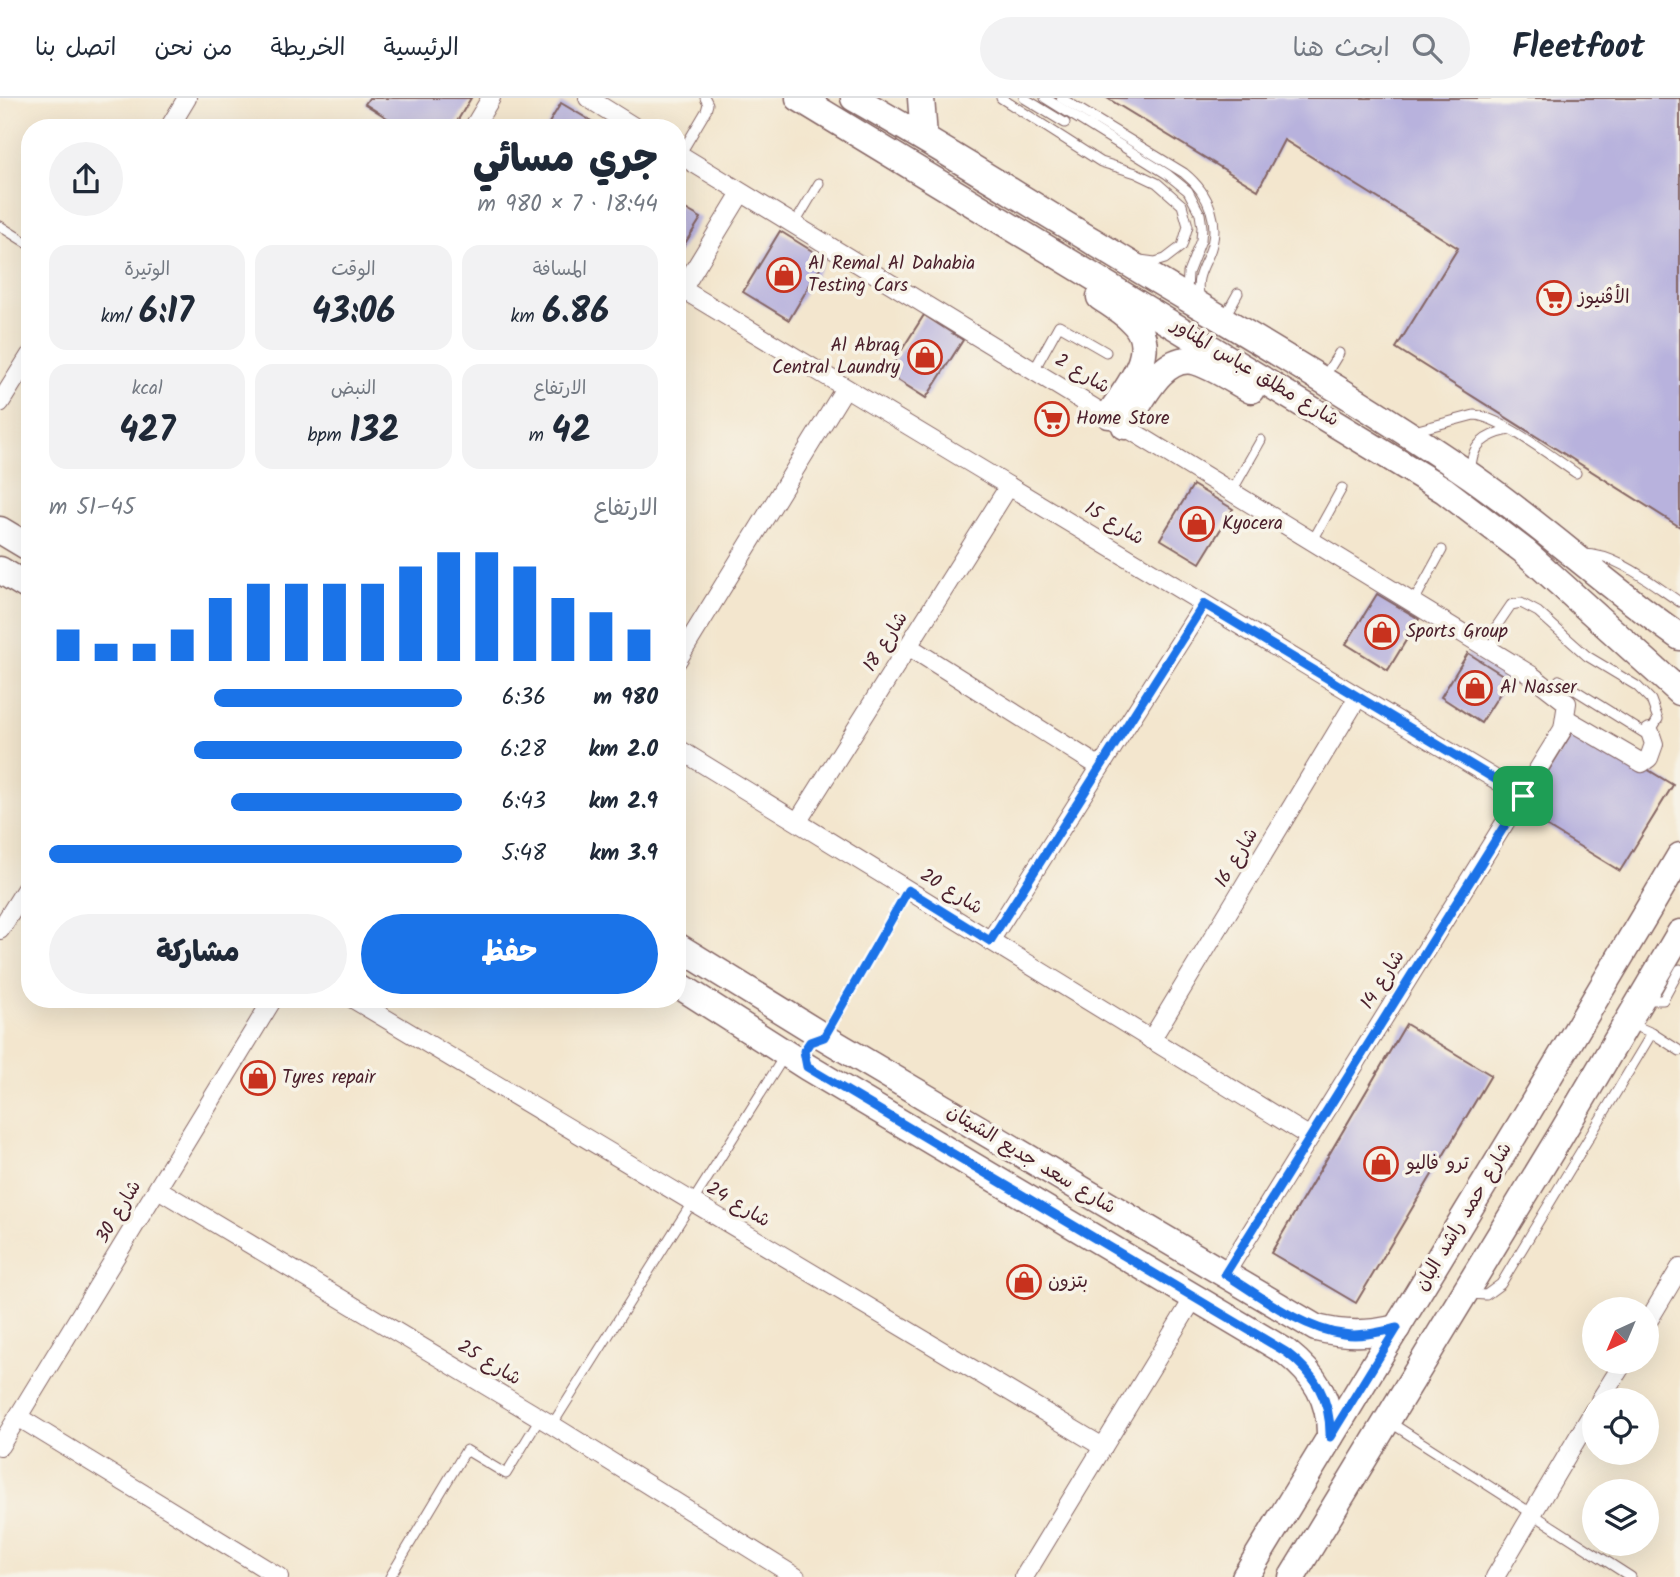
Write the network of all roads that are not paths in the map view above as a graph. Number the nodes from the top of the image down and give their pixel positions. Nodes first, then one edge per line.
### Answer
1 (187, 98) edge
2 (491, 98) edge
3 (588, 98) edge
4 (705, 98) edge
5 (799, 98) edge
6 (854, 98) edge
7 (921, 98) edge
8 (1001, 98) edge
9 (1024, 98) edge
10 (1045, 98) edge
11 (1061, 98) edge
12 (174, 119) edge
13 (478, 119) edge
14 (622, 119) edge
15 (1065, 123) dead end
16 (924, 137) junction
17 (686, 143) edge
18 (686, 158) edge
19 (819, 183) dead end
20 (741, 193) junction
21 (794, 225) junction
22 (0, 226) edge
23 (21, 239) edge
24 (1095, 243) junction
25 (1048, 248) junction
26 (686, 284) edge
27 (1238, 293) dead end
28 (686, 297) edge
29 (1204, 308) junction
30 (1106, 352) dead end
31 (1339, 353) dead end
32 (21, 369) edge
33 (1034, 370) junction
34 (1322, 380) junction
35 (845, 388) junction
36 (0, 403) edge
37 (1117, 421) junction
38 (1338, 424) junction
39 (1509, 430) junction
40 (1403, 433) junction
41 (1261, 440) dead end
42 (1576, 473) dead end
43 (1471, 477) junction
44 (1009, 486) junction
45 (1342, 488) dead end
46 (1232, 491) junction
47 (0, 530) edge
48 (1312, 542) junction
49 (21, 543) edge
50 (1442, 550) dead end
51 (1572, 554) junction
52 (0, 570) edge
53 (1595, 572) junction
54 (21, 583) edge
55 (1680, 602) edge
56 (1413, 603) junction
57 (1204, 604) junction
58 (1680, 618) edge
59 (1680, 637) edge
60 (908, 646) junction
61 (686, 647) edge
62 (1493, 652) junction
63 (1550, 690) junction
64 (1680, 692) edge
65 (1358, 697) junction
66 (1566, 711) junction
67 (1650, 732) junction
68 (686, 753) edge
69 (1100, 767) junction
70 (1523, 796) junction
71 (798, 821) junction
72 (1680, 856) edge
73 (908, 890) junction
74 (21, 896) edge
75 (0, 930) edge
76 (1680, 933) edge
77 (990, 941) junction
78 (686, 952) edge
79 (1680, 969) edge
80 (686, 990) edge
81 (1641, 1000) junction
82 (775, 1006) junction
83 (268, 1008) edge
84 (368, 1008) edge
85 (1628, 1023) junction
86 (1652, 1033) junction
87 (757, 1034) junction
88 (824, 1037) junction
89 (1151, 1040) junction
90 (1680, 1051) edge
91 (796, 1060) junction
92 (1557, 1061) junction
93 (1598, 1073) junction
94 (1310, 1137) junction
95 (158, 1189) junction
96 (693, 1203) junction
97 (1680, 1268) edge
98 (1225, 1274) junction
99 (1464, 1294) junction
100 (1195, 1296) junction
101 (1659, 1303) edge
102 (1291, 1314) junction
103 (1397, 1328) junction
104 (1273, 1345) junction
105 (18, 1417) junction
106 (1387, 1421) junction
107 (546, 1422) junction
108 (1582, 1430) edge
109 (1330, 1437) junction
110 (0, 1446) edge
111 (1103, 1447) junction
112 (1531, 1515) junction
113 (279, 1577) edge
114 (390, 1577) edge
115 (796, 1577) edge
116 (1024, 1577) edge
117 (1245, 1577) edge
118 (1292, 1577) edge
119 (1495, 1577) edge
120 (1631, 1577) edge

1 - 12 street
2 - 13 street
3 - 14 street
4 - 17 lane
5 - 25 street, شارع مطلق عباس المناور
6 - 16 street, شارع مطلق عباس المناور
7 - 16 street
8 - 24 lane
9 - 15 lane
10 - 29 lane
11 - 29 lane
16 - 24 street, شارع مطلق عباس المناور
18 - 20 street, شارع 2
19 - 21 lane
20 - 21 street, شارع 2
20 - 26 street, شارع 15
21 - 33 street, شارع 2
22 - 23 lane
24 - 29 street, شارع مطلق عباس المناور
25 - 37 street
25 - 38 street, شارع مطلق عباس المناور
27 - 29 lane
28 - 35 street, شارع 15
29 - 34 street, شارع مطلق عباس المناور
30 - 33 lane
31 - 34 lane
32 - 36 street
33 - 37 street, شارع 2
34 - 40 street, شارع مطلق عباس المناور
35 - 44 street, شارع 15
35 - 61 street
37 - 38 street
37 - 46 street, شارع 2
38 - 64 street, شارع مطلق عباس المناور
39 - 40 lane
39 - 42 lane
39 - 43 lane
40 - 43 street, شارع مطلق عباس المناور
41 - 46 lane
43 - 51 street, شارع مطلق عباس المناور
44 - 57 street, شارع 15
44 - 60 street, شارع 18
45 - 48 lane
46 - 48 street, شارع 2
47 - 49 street
48 - 56 street, شارع 2
50 - 56 lane
51 - 53 street, شارع مطلق عباس المناور
51 - 55 lane
52 - 54 street
53 - 58 street
53 - 59 street, شارع مطلق عباس المناور
56 - 62 street, شارع 2
57 - 65 street, شارع 15
57 - 69 street
60 - 69 street
60 - 71 street, شارع 18
62 - 63 street, شارع 2
62 - 67 lane
63 - 66 street, شارع 2
63 - 67 lane
65 - 70 street, شارع 15
65 - 89 street, شارع 16
66 - 67 street, شارع 2
66 - 70 street, شارع 14
68 - 71 street, شارع 20
69 - 77 street
70 - 94 street, شارع 14
71 - 73 street, شارع 20
72 - 92 street, شارع حمد راشد البان
73 - 77 street, شارع 20
73 - 88 lane
74 - 75 street
76 - 81 street, شارع حمد راشد البان
77 - 89 street, شارع 20
78 - 82 street, شارع سعد جديع الشيتان
79 - 81 lane
80 - 87 street, شارع سعد جديع الشيتان
81 - 85 street, شارع حمد راشد البان
82 - 87 street
82 - 88 street, شارع سعد جديع الشيتان
83 - 95 street, شارع 30
84 - 96 street, شارع 24
85 - 86 lane
85 - 93 street, شارع حمد راشد البان
86 - 90 lane
86 - 99 lane
87 - 91 street, شارع سعد جديع الشيتان
88 - 91 street
88 - 98 street, شارع سعد جديع الشيتان
89 - 94 street, شارع 20
91 - 96 lane
91 - 100 street, شارع سعد جديع الشيتان
92 - 93 street
92 - 103 street, شارع حمد راشد البان
93 - 99 street, شارع حمد راشد البان
94 - 98 street, شارع 14
95 - 105 street, شارع 30
95 - 107 street, شارع 25
96 - 107 lane
96 - 111 street, شارع 24
97 - 101 street
98 - 102 street, شارع سعد جديع الشيتان
99 - 106 street, شارع حمد راشد البان
100 - 104 street, شارع سعد جديع الشيتان
100 - 111 street
102 - 103 street, شارع سعد جديع الشيتان
102 - 104 street
103 - 109 street, شارع حمد راشد البان
104 - 109 street, شارع سعد جديع الشيتان
105 - 110 street, شارع 30
105 - 113 street
106 - 112 lane
106 - 118 street, شارع حمد راشد البان
107 - 114 lane
107 - 115 street, شارع 25
108 - 112 street
109 - 117 street, شارع حمد راشد البان
111 - 116 street
112 - 119 street
112 - 120 lane

